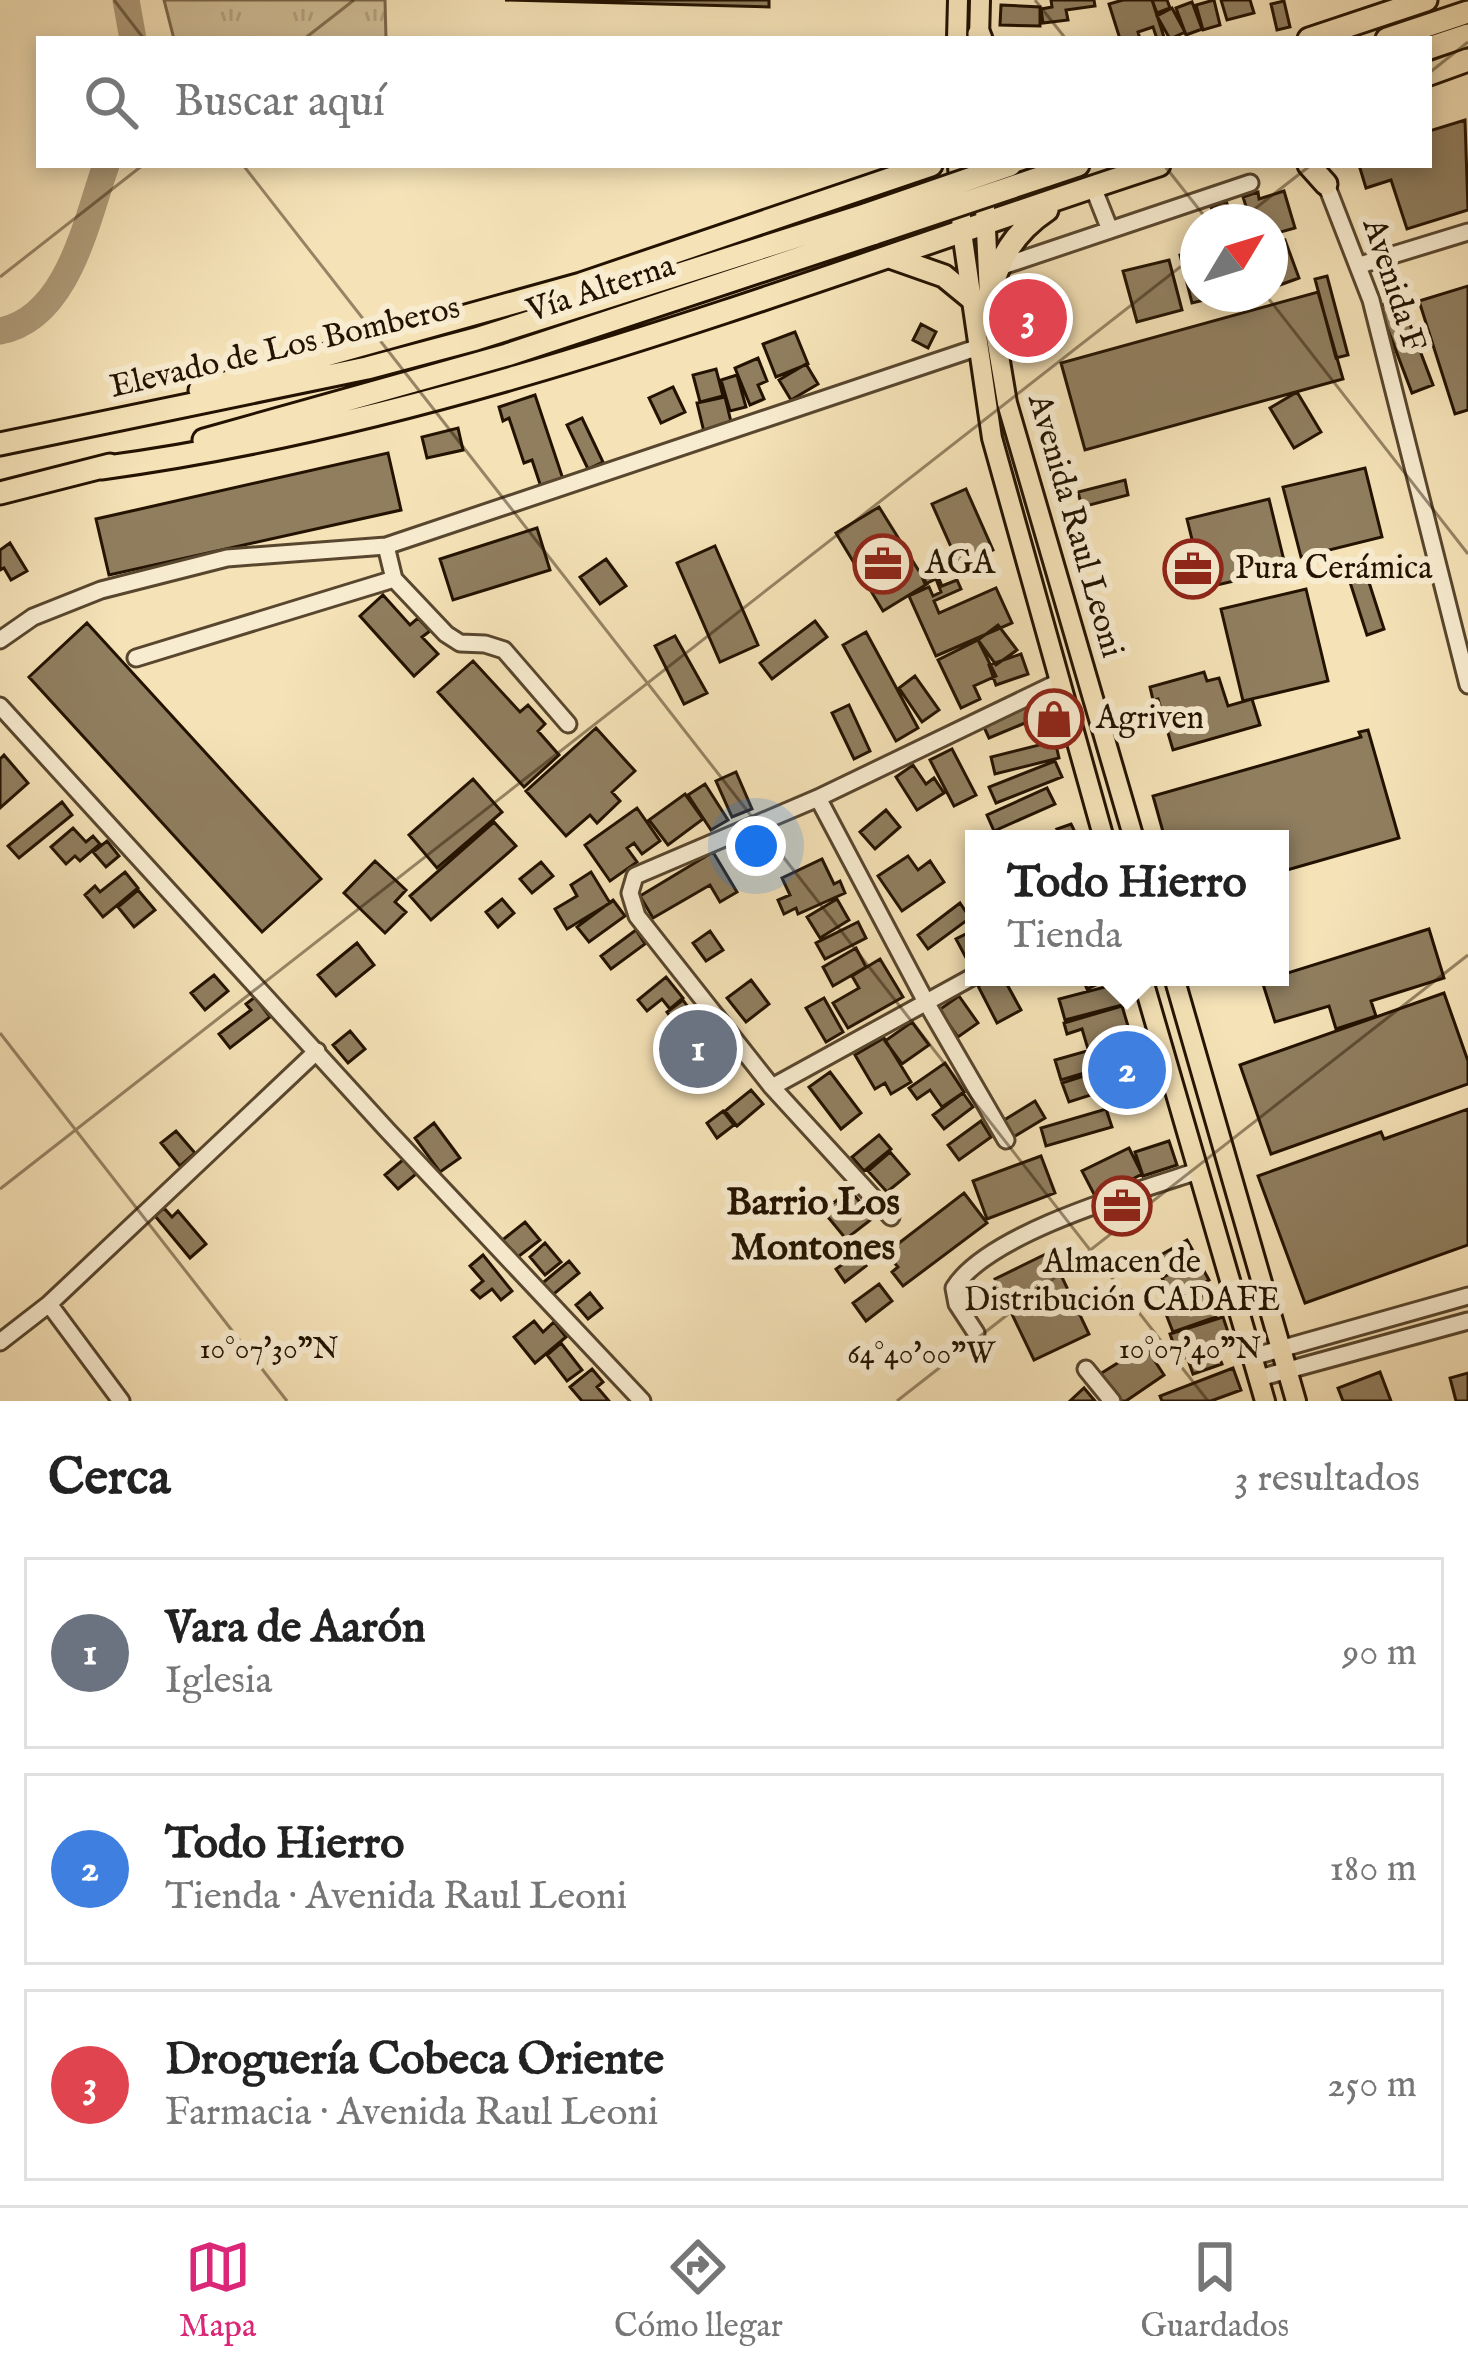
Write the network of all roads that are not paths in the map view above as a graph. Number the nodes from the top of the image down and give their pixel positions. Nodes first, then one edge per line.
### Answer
1 (958, 0) edge
2 (980, 0) edge
3 (1426, 0) edge
4 (1468, 12) edge
5 (1468, 35) edge
6 (973, 36) edge
7 (974, 36) edge
8 (1318, 36) edge
9 (1396, 36) edge
10 (1432, 47) edge
11 (1468, 60) edge
12 (1432, 73) edge
13 (880, 168) edge
14 (923, 168) edge
15 (958, 168) edge
16 (983, 168) edge
17 (1003, 168) edge
18 (1069, 168) edge
19 (1150, 168) edge
20 (1328, 175) edge
21 (1250, 183) dead end
22 (1088, 188) junction
23 (845, 194) junction
24 (871, 223) junction
25 (987, 224) junction
26 (1110, 230) junction
27 (962, 232) junction
28 (1468, 232) edge
29 (883, 256) junction
30 (1360, 265) junction
31 (997, 268) junction
32 (980, 298) junction
33 (979, 347) junction
34 (79, 427) junction
35 (0, 444) edge
36 (101, 468) junction
37 (0, 493) edge
38 (386, 546) junction
39 (394, 579) junction
40 (0, 640) edge
41 (136, 658) dead end
42 (1061, 682) junction
43 (1468, 685) edge
44 (0, 706) edge
45 (568, 724) dead end
46 (818, 798) junction
47 (1102, 830) edge
48 (1131, 830) edge
49 (965, 981) edge
50 (1145, 986) edge
51 (1177, 986) edge
52 (926, 1002) junction
53 (317, 1051) junction
54 (772, 1087) junction
55 (1006, 1140) dead end
56 (1198, 1172) junction
57 (891, 1217) dead end
58 (1468, 1296) edge
59 (49, 1304) junction
60 (1468, 1322) edge
61 (976, 1334) dead end
62 (0, 1342) edge
63 (1282, 1348) junction
64 (1252, 1357) junction
65 (1086, 1369) dead end
66 (1288, 1370) junction
67 (1258, 1378) junction
68 (1265, 1400) edge
69 (121, 1401) edge
70 (642, 1401) edge
71 (1112, 1401) edge
72 (1256, 1401) edge
73 (1296, 1401) edge

1 - 6 main road
2 - 7 main road
3 - 8 highway
4 - 9 highway
5 - 10 highway
11 - 12 highway
13 - 23 highway
14 - 23 highway, Elevado de Los Bomberos
15 - 27 main road, Avenida Raul Leoni
16 - 25 main road, Avenida Raul Leoni
17 - 24 highway, Elevado de Los Bomberos, bridge
18 - 24 highway, Vía Alterna, bridge
19 - 22 highway
20 - 30 street, Avenida F
21 - 26 street
22 - 25 highway
22 - 26 street
22 - 31 highway
23 - 34 highway, Elevado de Los Bomberos
24 - 34 highway, Elevado de Los Bomberos
24 - 36 highway, Vía Alterna
25 - 27 highway
25 - 32 main road, Avenida Raul Leoni
26 - 31 street
27 - 29 highway
27 - 32 main road, Avenida Raul Leoni
28 - 30 street
29 - 32 highway
29 - 36 highway
30 - 43 street, Avenida F
31 - 32 highway
32 - 33 main road, Avenida Raul Leoni
32 - 48 main road, Avenida Raul Leoni
33 - 38 street
33 - 42 main road, Avenida Raul Leoni
34 - 35 highway
36 - 37 highway, Vía Alterna
38 - 39 street
38 - 40 street
39 - 41 street
39 - 45 street
42 - 46 street
42 - 47 main road, Avenida Raul Leoni
44 - 53 street
46 - 52 street
46 - 54 street
49 - 52 street
50 - 56 main road
51 - 63 main road
52 - 54 street
52 - 55 street
53 - 59 street
53 - 70 street
54 - 57 street
56 - 61 street
56 - 64 main road
58 - 63 street
59 - 62 street
59 - 69 street
60 - 66 street
63 - 64 street
63 - 66 main road
64 - 67 main road
65 - 71 street
66 - 67 street
66 - 73 main road
67 - 68 main road
68 - 72 street

